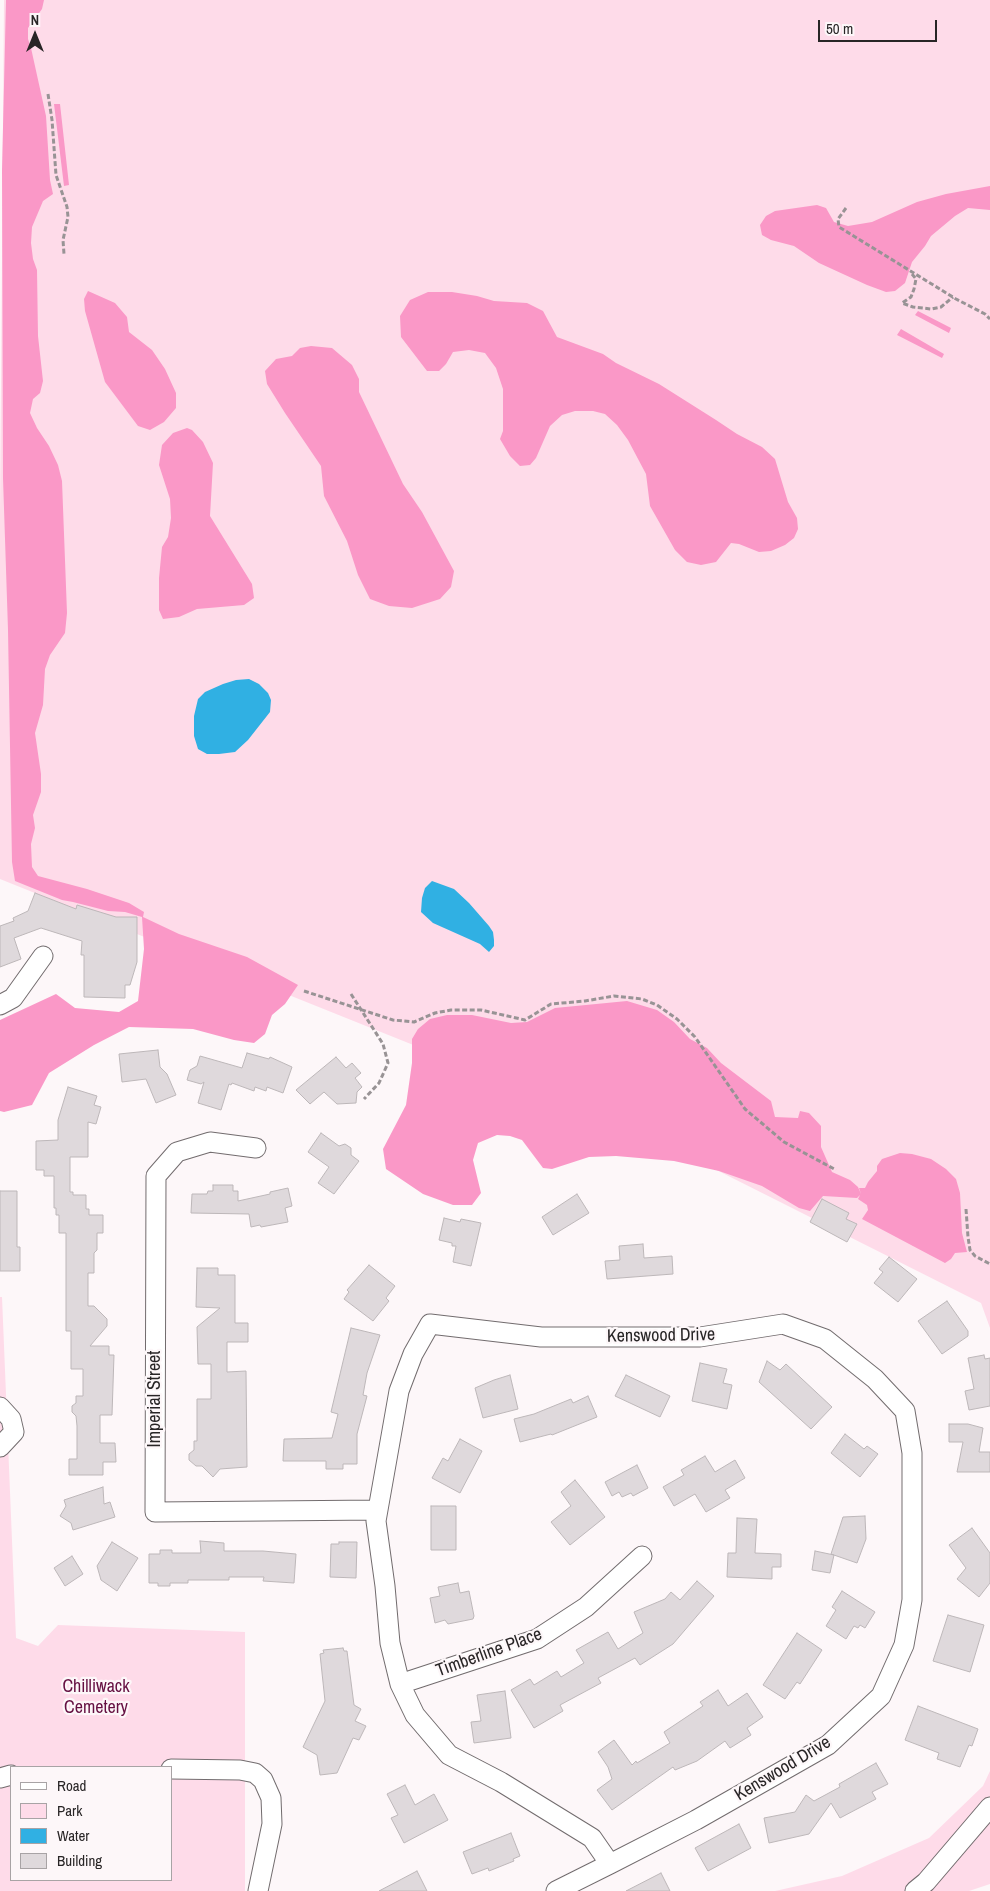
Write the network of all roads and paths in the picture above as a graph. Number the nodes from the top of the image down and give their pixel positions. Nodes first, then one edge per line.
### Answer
1 (48, 94) dead end
2 (846, 208) dead end
3 (64, 254) dead end
4 (910, 271) junction
5 (953, 297) junction
6 (990, 319) edge
7 (43, 956) dead end
8 (304, 991) dead end
9 (350, 994) dead end
10 (0, 1005) edge
11 (364, 1099) dead end
12 (256, 1148) dead end
13 (836, 1170) dead end
14 (966, 1210) dead end
15 (990, 1264) edge
16 (0, 1407) edge
17 (0, 1446) edge
18 (378, 1510) junction
19 (642, 1556) dead end
20 (400, 1684) junction
21 (172, 1769) edge
22 (990, 1807) edge
23 (610, 1864) junction
24 (258, 1891) edge
25 (556, 1891) edge
26 (915, 1891) edge

1 - 3 path
2 - 4 path
4 - 5 path
4 - 5 path
5 - 6 path
7 - 10 street
8 - 13 path
9 - 11 path
12 - 18 street, Imperial Street
14 - 15 path
16 - 17 street
18 - 20 street, Kenswood Drive
18 - 23 street, Kenswood Drive
19 - 20 street, Timberline Place
20 - 23 street, Kenswood Drive
21 - 24 street
22 - 26 street
23 - 25 street, Kenswood Drive

